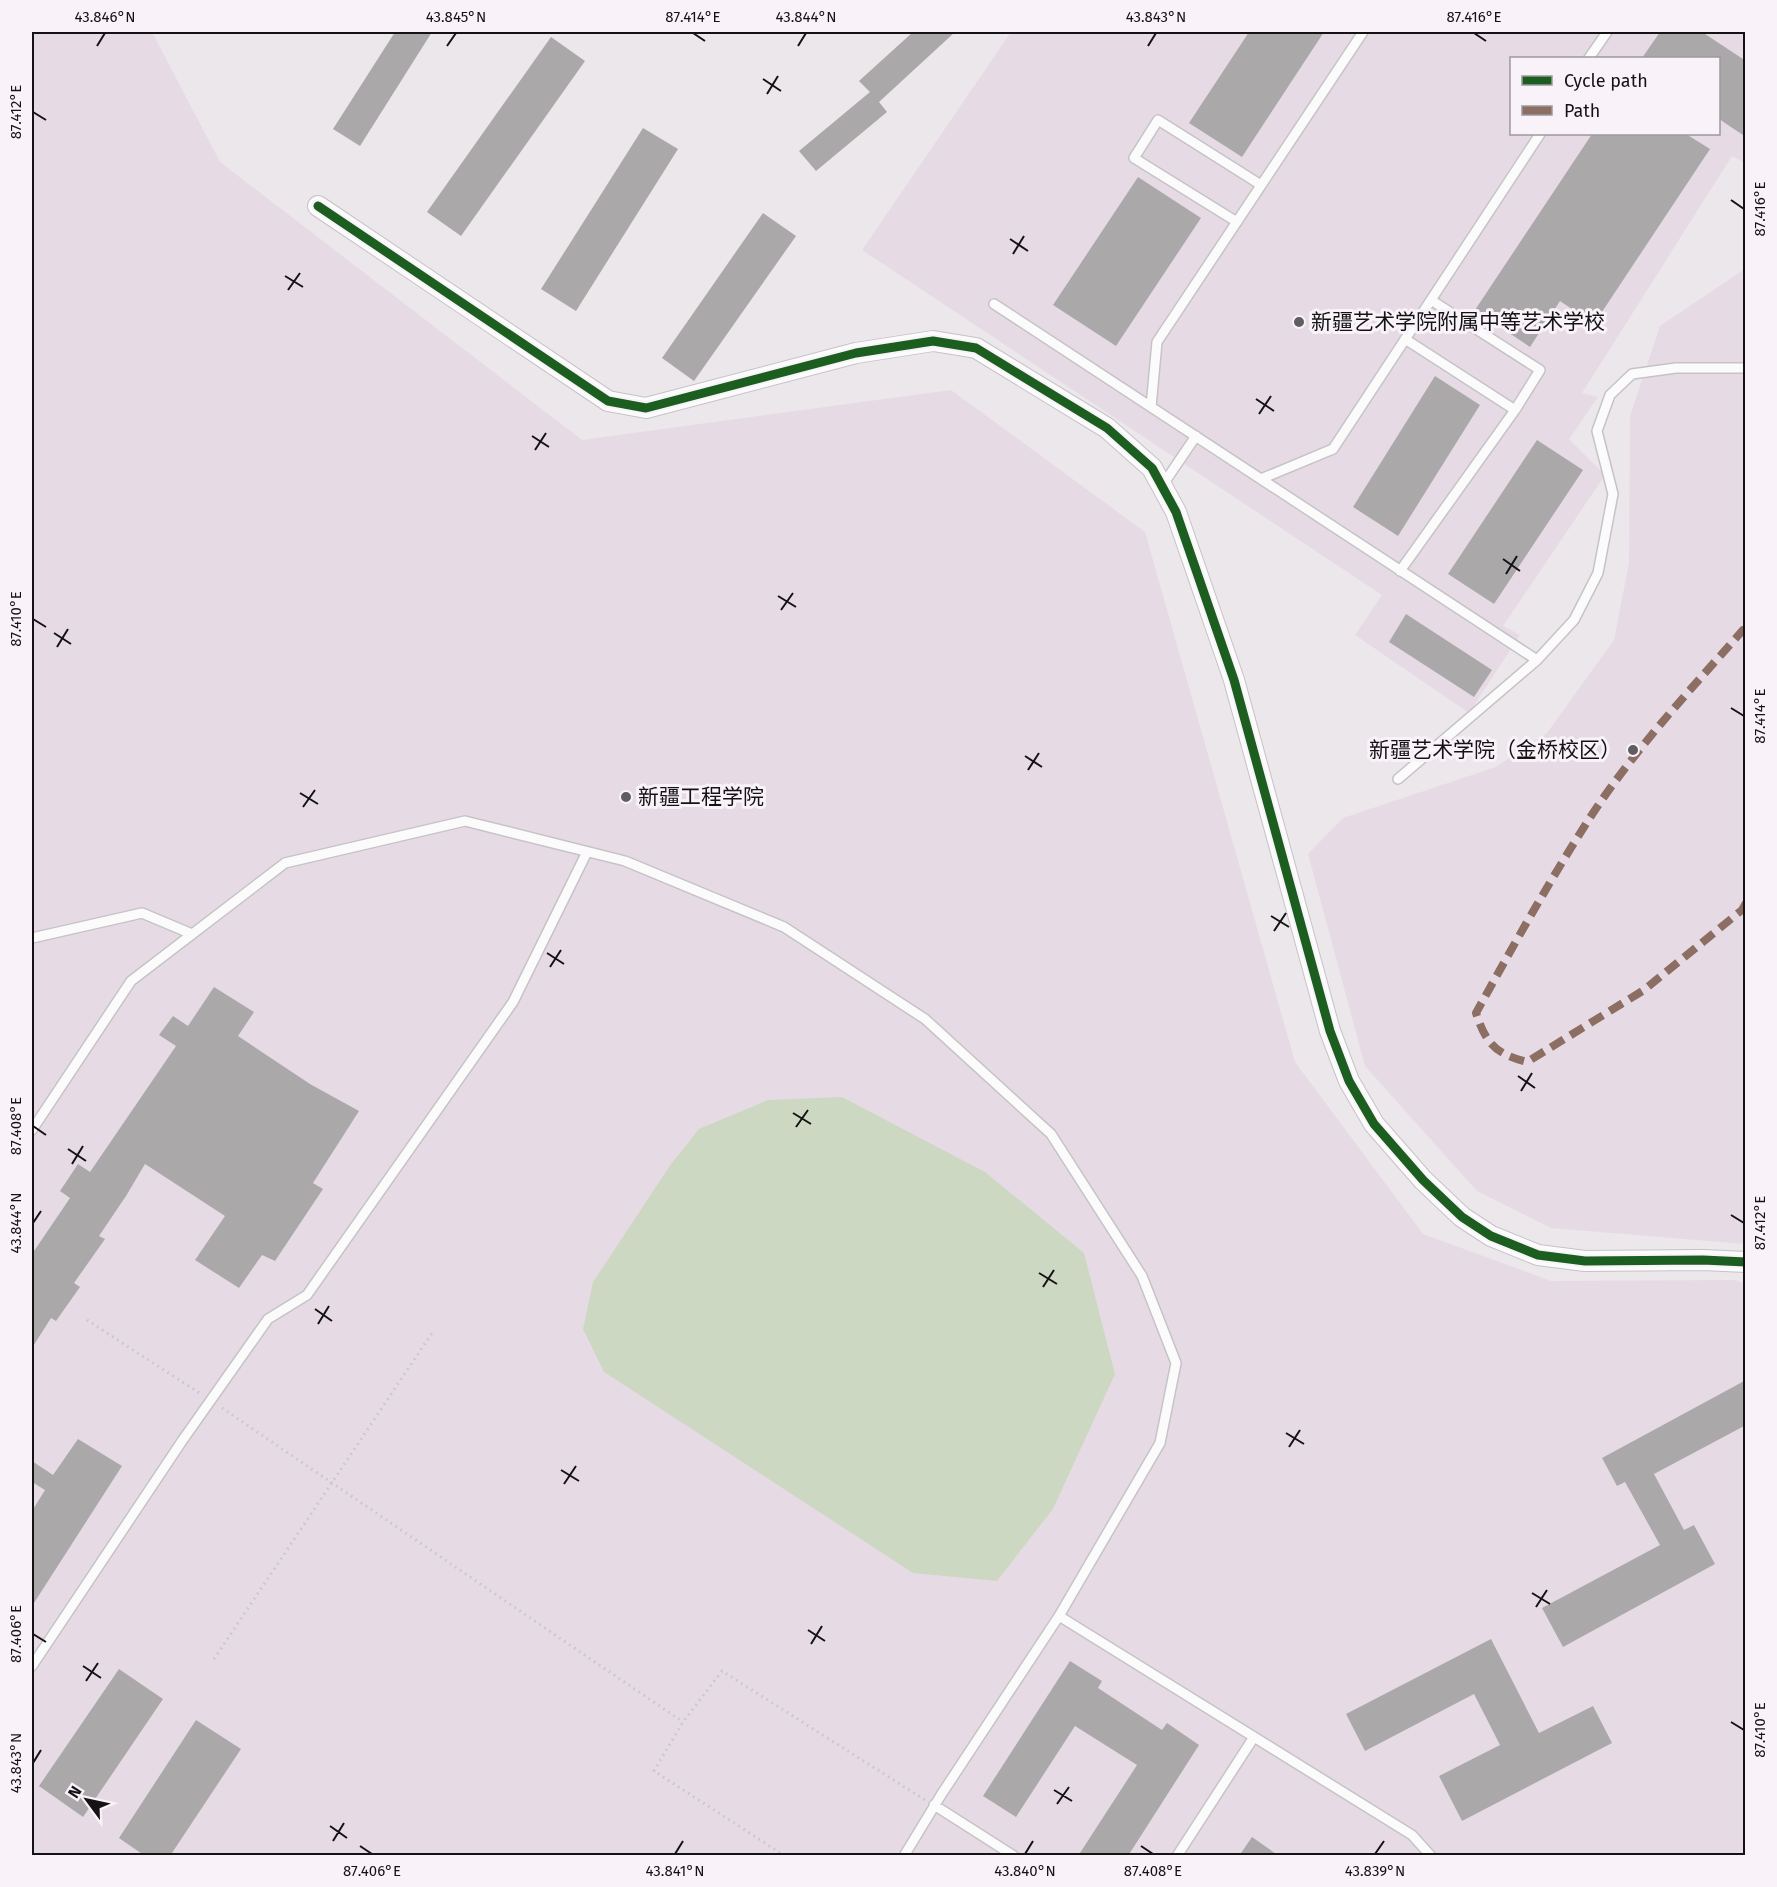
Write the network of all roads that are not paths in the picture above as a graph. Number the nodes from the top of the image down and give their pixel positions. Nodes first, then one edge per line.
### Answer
1 (1363, 32) edge
2 (1607, 32) edge
3 (1590, 57) edge
4 (1539, 135) edge
5 (1261, 185) junction
6 (318, 206) dead end
7 (1237, 222) junction
8 (1431, 300) junction
9 (994, 304) dead end
10 (1405, 339) junction
11 (1746, 368) edge
12 (1151, 407) junction
13 (1515, 410) junction
14 (1196, 436) junction
15 (1261, 479) junction
16 (1162, 486) junction
17 (1400, 571) junction
18 (1537, 660) junction
19 (1398, 779) dead end
20 (587, 852) junction
21 (192, 934) junction
22 (32, 938) edge
23 (32, 1130) edge
24 (1746, 1262) edge
25 (1059, 1616) junction
26 (32, 1666) edge
27 (1254, 1737) junction
28 (934, 1806) road end
29 (904, 1856) edge
30 (1014, 1856) edge
31 (1177, 1856) edge
32 (1431, 1856) edge

1 - 5 lane
2 - 3 lane
4 - 8 lane
5 - 7 lane
5 - 7 lane
6 - 16 street
7 - 12 lane
8 - 10 lane
8 - 13 lane
9 - 12 lane
10 - 13 lane
10 - 15 lane
11 - 18 lane
12 - 14 lane
13 - 17 lane
14 - 15 lane
14 - 16 lane
15 - 17 lane
16 - 24 street
17 - 18 lane
18 - 19 lane
20 - 21 lane
20 - 25 lane
20 - 26 lane
21 - 22 lane
21 - 23 lane
25 - 27 lane
25 - 29 lane
27 - 31 lane
27 - 32 lane
28 - 30 lane

